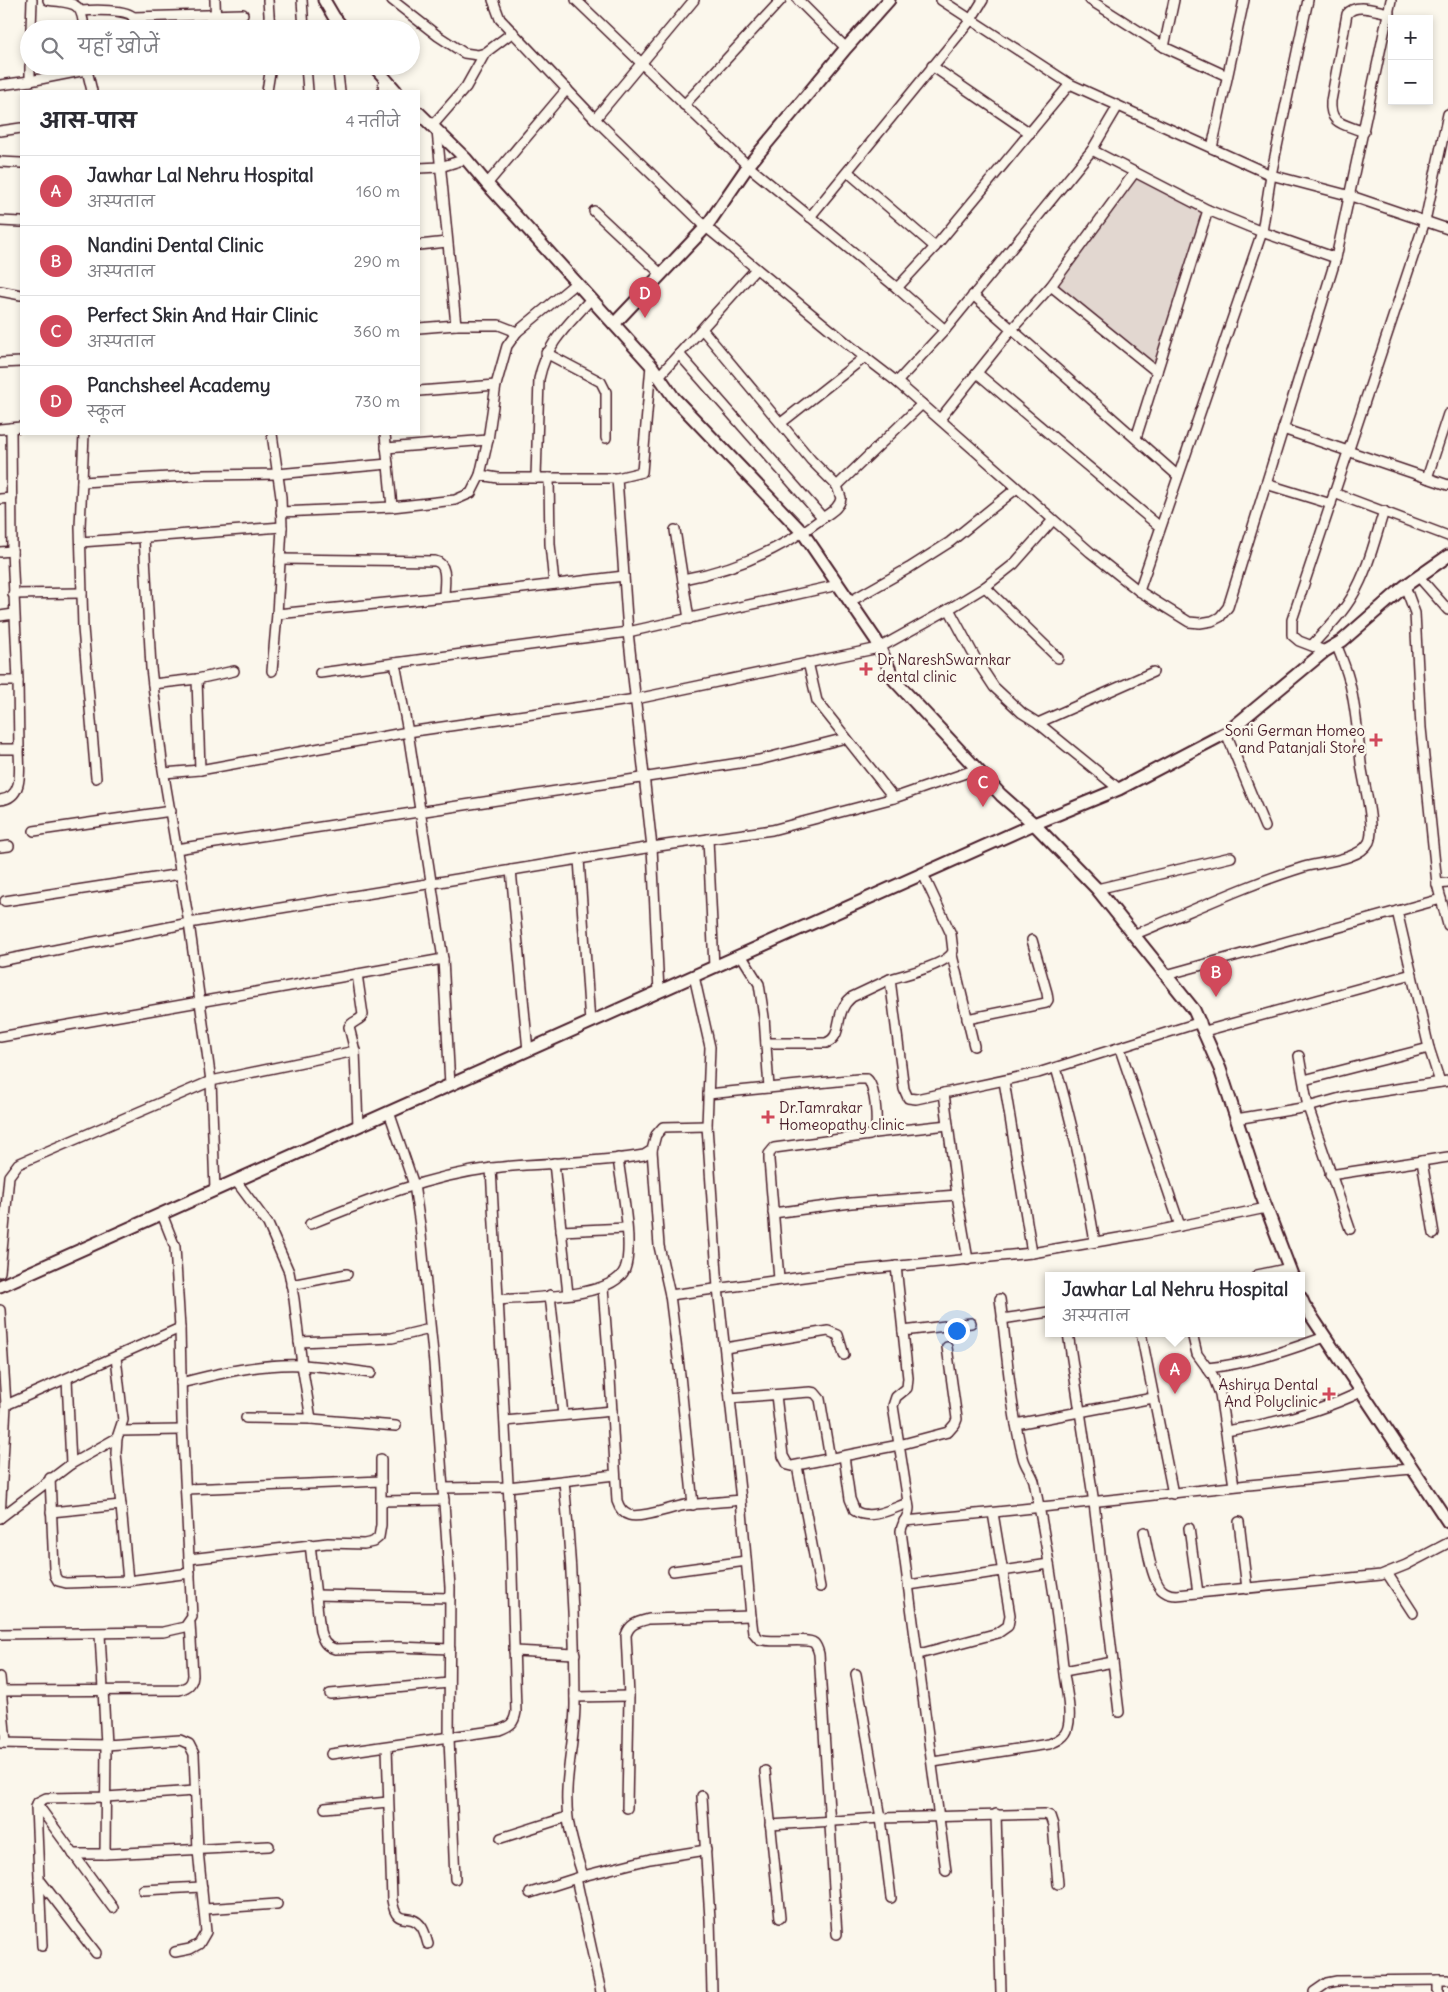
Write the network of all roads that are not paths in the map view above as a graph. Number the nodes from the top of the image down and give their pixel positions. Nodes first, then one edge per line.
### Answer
1 (32, 0) edge
2 (48, 0) edge
3 (215, 0) edge
4 (268, 0) edge
5 (302, 0) edge
6 (324, 0) edge
7 (392, 0) edge
8 (493, 0) edge
9 (576, 0) edge
10 (694, 0) edge
11 (781, 0) edge
12 (798, 0) edge
13 (889, 0) edge
14 (941, 0) edge
15 (983, 0) edge
16 (1090, 0) edge
17 (1174, 0) edge
18 (1244, 0) edge
19 (1308, 0) edge
20 (1391, 0) edge
21 (82, 11) junction
22 (1389, 13) junction
23 (243, 14) dead end
24 (216, 16) junction
25 (134, 17) junction
26 (31, 20) edge
27 (83, 20) edge
28 (134, 20) edge
29 (216, 20) edge
30 (269, 20) edge
31 (303, 20) edge
32 (332, 20) edge
33 (418, 20) edge
34 (970, 20) junction
35 (420, 22) edge
36 (513, 32) junction
37 (1164, 47) junction
38 (846, 48) junction
39 (485, 53) junction
40 (641, 64) junction
41 (932, 66) junction
42 (30, 75) edge
43 (56, 75) edge
44 (88, 75) edge
45 (270, 75) edge
46 (307, 75) edge
47 (338, 75) edge
48 (381, 75) edge
49 (1227, 76) junction
50 (384, 79) junction
51 (30, 81) junction
52 (1070, 84) junction
53 (0, 85) edge
54 (567, 88) junction
55 (92, 90) edge
56 (267, 90) edge
57 (308, 90) edge
58 (340, 90) edge
59 (383, 90) edge
60 (395, 90) edge
61 (684, 105) junction
62 (1118, 106) junction
63 (420, 114) edge
64 (1448, 114) edge
65 (595, 119) junction
66 (20, 128) edge
67 (435, 128) junction
68 (0, 131) edge
69 (1364, 132) junction
70 (1030, 133) junction
71 (1212, 148) junction
72 (1092, 150) junction
73 (466, 159) junction
74 (0, 162) edge
75 (20, 163) edge
76 (748, 166) junction
77 (440, 167) junction
78 (420, 168) edge
79 (848, 172) junction
80 (1135, 172) junction
81 (1271, 175) junction
82 (487, 184) junction
83 (1351, 196) junction
84 (1208, 210) junction
85 (594, 211) dead end
86 (810, 217) junction
87 (0, 221) edge
88 (1425, 221) junction
89 (20, 222) edge
90 (706, 227) junction
91 (1448, 229) edge
92 (1262, 232) junction
93 (447, 242) junction
94 (420, 245) edge
95 (934, 247) junction
96 (1336, 258) junction
97 (756, 269) junction
98 (661, 274) junction
99 (576, 283) junction
100 (1051, 286) junction
101 (897, 288) junction
102 (0, 290) edge
103 (20, 295) edge
104 (974, 295) junction
105 (591, 299) junction
106 (614, 324) junction
107 (456, 325) junction
108 (420, 328) edge
109 (702, 329) junction
110 (1012, 329) junction
111 (945, 330) junction
112 (517, 332) junction
113 (546, 353) junction
114 (679, 354) junction
115 (865, 357) junction
116 (20, 362) edge
117 (0, 363) edge
118 (651, 365) junction
119 (1157, 372) junction
120 (977, 373) junction
121 (659, 376) junction
122 (897, 382) junction
123 (496, 384) junction
124 (420, 391) edge
125 (922, 404) junction
126 (1448, 414) edge
127 (940, 419) junction
128 (781, 423) junction
129 (20, 427) edge
130 (11, 428) junction
131 (0, 429) edge
132 (1283, 429) junction
133 (84, 435) edge
134 (272, 435) edge
135 (385, 435) edge
136 (606, 438) dead end
137 (1136, 438) junction
138 (488, 440) junction
139 (386, 448) junction
140 (1348, 451) junction
141 (388, 464) junction
142 (278, 474) junction
143 (480, 475) junction
144 (1178, 476) junction
145 (536, 478) junction
146 (549, 478) junction
147 (617, 478) junction
148 (1427, 478) junction
149 (82, 482) junction
150 (1266, 484) junction
151 (1448, 485) edge
152 (837, 486) junction
153 (1017, 488) junction
154 (1334, 494) junction
155 (12, 498) junction
156 (0, 499) edge
157 (1331, 504) junction
158 (392, 507) junction
159 (1384, 511) junction
160 (281, 512) junction
161 (823, 518) junction
162 (1054, 520) junction
163 (282, 526) junction
164 (1160, 527) junction
165 (675, 530) dead end
166 (803, 533) junction
167 (1448, 536) edge
168 (144, 537) junction
169 (80, 542) junction
170 (12, 551) junction
171 (0, 552) edge
172 (1448, 556) edge
173 (280, 559) junction
174 (624, 576) junction
175 (1419, 577) junction
176 (683, 579) junction
177 (554, 584) junction
178 (838, 586) junction
179 (1405, 586) junction
180 (985, 587) junction
181 (1139, 591) junction
182 (82, 592) junction
183 (13, 594) junction
184 (446, 596) junction
185 (850, 602) junction
186 (1447, 606) edge
187 (949, 609) junction
188 (14, 614) junction
189 (278, 614) junction
190 (0, 616) edge
191 (689, 618) junction
192 (628, 632) junction
193 (1336, 644) junction
194 (1312, 645) junction
195 (879, 648) junction
196 (1325, 651) junction
197 (1058, 658) dead end
198 (808, 662) junction
199 (395, 663) junction
200 (234, 671) dead end
201 (272, 671) dead end
202 (1153, 672) dead end
203 (320, 673) dead end
204 (197, 679) junction
205 (0, 681) edge
206 (18, 681) junction
207 (153, 684) junction
208 (636, 699) junction
209 (1038, 723) junction
210 (408, 732) junction
211 (1226, 733) junction
212 (846, 738) junction
213 (0, 749) edge
214 (19, 749) junction
215 (200, 766) junction
216 (163, 769) junction
217 (977, 769) junction
218 (645, 777) junction
219 (96, 778) dead end
220 (1119, 789) junction
221 (894, 798) junction
222 (0, 800) edge
223 (171, 811) junction
224 (421, 812) junction
225 (1034, 824) junction
226 (1265, 827) dead end
227 (34, 831) dead end
228 (708, 839) junction
229 (652, 847) junction
230 (176, 849) junction
231 (1231, 857) dead end
232 (579, 859) junction
233 (511, 870) junction
234 (180, 874) junction
235 (923, 874) junction
236 (431, 883) junction
237 (1448, 883) edge
238 (1437, 884) junction
239 (1097, 889) junction
240 (1441, 900) junction
241 (5, 901) dead end
242 (1397, 912) junction
243 (189, 923) junction
244 (1448, 925) edge
245 (1133, 934) junction
246 (1032, 940) dead end
247 (741, 955) junction
248 (952, 955) junction
249 (443, 959) junction
250 (0, 961) edge
251 (714, 967) junction
252 (358, 974) junction
253 (1412, 974) junction
254 (1166, 975) junction
255 (694, 976) junction
256 (890, 979) junction
257 (658, 992) junction
258 (200, 1003) junction
259 (967, 1019) junction
260 (590, 1023) junction
261 (1203, 1026) junction
262 (0, 1037) edge
263 (766, 1043) junction
264 (974, 1046) dead end
265 (1428, 1048) junction
266 (1120, 1049) junction
267 (355, 1051) junction
268 (528, 1051) junction
269 (1299, 1056) dead end
270 (1056, 1068) junction
271 (1304, 1080) junction
272 (211, 1081) junction
273 (1004, 1081) junction
274 (1444, 1082) edge
275 (450, 1085) junction
276 (769, 1088) junction
277 (944, 1093) junction
278 (708, 1094) junction
279 (1308, 1106) junction
280 (390, 1112) junction
281 (1236, 1119) junction
282 (948, 1125) junction
283 (358, 1126) junction
284 (706, 1126) junction
285 (874, 1133) junction
286 (652, 1150) junction
287 (1448, 1157) edge
288 (618, 1158) junction
289 (1422, 1161) junction
290 (554, 1163) junction
291 (491, 1168) junction
292 (1330, 1175) junction
293 (236, 1181) junction
294 (414, 1185) junction
295 (215, 1190) junction
296 (957, 1196) junction
297 (1266, 1208) junction
298 (773, 1213) junction
299 (162, 1214) junction
300 (310, 1224) dead end
301 (1180, 1226) junction
302 (626, 1228) junction
303 (1350, 1230) dead end
304 (561, 1231) junction
305 (1434, 1234) dead end
306 (1095, 1242) junction
307 (1032, 1253) junction
308 (968, 1260) junction
309 (896, 1266) junction
310 (0, 1272) edge
311 (1291, 1272) edge
312 (347, 1274) dead end
313 (779, 1280) junction
314 (291, 1285) junction
315 (0, 1286) edge
316 (603, 1288) junction
317 (718, 1288) junction
318 (568, 1294) junction
319 (550, 1295) junction
320 (670, 1295) junction
321 (1000, 1299) dead end
322 (498, 1300) junction
323 (1305, 1304) edge
324 (0, 1310) edge
325 (1045, 1313) edge
326 (1002, 1318) junction
327 (971, 1323) dead end
328 (180, 1328) junction
329 (430, 1329) junction
330 (903, 1331) junction
331 (1069, 1337) edge
332 (1142, 1337) edge
333 (1193, 1337) edge
334 (1325, 1337) junction
335 (299, 1342) junction
336 (947, 1347) dead end
337 (725, 1348) junction
338 (844, 1355) dead end
339 (116, 1356) junction
340 (302, 1365) junction
341 (1207, 1368) junction
342 (371, 1372) dead end
343 (67, 1379) junction
344 (181, 1384) junction
345 (1361, 1392) junction
346 (776, 1395) junction
347 (730, 1398) junction
348 (1153, 1398) junction
349 (6, 1405) junction
350 (612, 1411) junction
351 (1080, 1412) junction
352 (563, 1415) junction
353 (246, 1418) dead end
354 (311, 1419) junction
355 (505, 1421) junction
356 (1016, 1424) junction
357 (396, 1426) dead end
358 (182, 1430) junction
359 (1226, 1431) junction
360 (119, 1435) junction
361 (899, 1444) junction
362 (844, 1456) junction
363 (381, 1459) dead end
364 (830, 1459) junction
365 (71, 1464) junction
366 (797, 1466) junction
367 (1412, 1469) junction
368 (615, 1475) junction
369 (50, 1478) junction
370 (381, 1481) junction
371 (564, 1481) junction
372 (1234, 1486) junction
373 (508, 1487) junction
374 (444, 1488) junction
375 (186, 1489) junction
376 (1, 1493) edge
377 (1173, 1494) junction
378 (444, 1500) junction
379 (741, 1500) junction
380 (381, 1501) junction
381 (908, 1502) junction
382 (1094, 1503) junction
383 (121, 1505) junction
384 (693, 1505) junction
385 (1040, 1508) junction
386 (51, 1512) junction
387 (993, 1513) junction
388 (0, 1518) edge
389 (904, 1522) junction
390 (1239, 1522) dead end
391 (1448, 1522) edge
392 (1189, 1528) dead end
393 (1144, 1532) dead end
394 (1448, 1542) edge
395 (310, 1544) junction
396 (189, 1559) junction
397 (746, 1561) junction
398 (1049, 1564) junction
399 (673, 1572) dead end
400 (1003, 1572) junction
401 (190, 1573) junction
402 (1387, 1573) junction
403 (128, 1581) junction
404 (910, 1585) junction
405 (820, 1588) dead end
406 (1247, 1589) junction
407 (1198, 1593) junction
408 (316, 1595) junction
409 (450, 1598) junction
410 (1413, 1613) dead end
411 (750, 1616) junction
412 (190, 1623) junction
413 (0, 1634) edge
414 (100, 1634) junction
415 (450, 1649) junction
416 (514, 1651) junction
417 (575, 1654) junction
418 (919, 1654) junction
419 (1113, 1662) junction
420 (1064, 1671) junction
421 (856, 1674) dead end
422 (0, 1677) edge
423 (450, 1684) junction
424 (103, 1690) junction
425 (1, 1691) edge
426 (330, 1694) dead end
427 (629, 1696) junction
428 (575, 1697) junction
429 (1119, 1712) dead end
430 (449, 1738) junction
431 (3, 1743) edge
432 (106, 1744) junction
433 (387, 1747) junction
434 (331, 1754) dead end
435 (933, 1762) junction
436 (765, 1772) dead end
437 (195, 1792) junction
438 (702, 1796) dead end
439 (106, 1797) junction
440 (388, 1802) junction
441 (37, 1804) junction
442 (325, 1808) dead end
443 (627, 1808) dead end
444 (996, 1814) junction
445 (940, 1816) junction
446 (568, 1817) junction
447 (881, 1818) junction
448 (830, 1820) junction
449 (770, 1824) junction
450 (501, 1838) dead end
451 (269, 1846) dead end
452 (198, 1850) junction
453 (706, 1850) junction
454 (73, 1854) junction
455 (105, 1854) junction
456 (946, 1871) dead end
457 (580, 1877) junction
458 (455, 1878) dead end
459 (39, 1879) junction
460 (1058, 1884) dead end
461 (202, 1887) junction
462 (143, 1890) dead end
463 (530, 1893) dead end
464 (891, 1898) dead end
465 (278, 1904) dead end
466 (113, 1908) dead end
467 (205, 1909) junction
468 (780, 1918) dead end
469 (837, 1934) dead end
470 (428, 1944) dead end
471 (42, 1946) dead end
472 (175, 1952) dead end
473 (96, 1953) dead end
474 (1438, 1980) junction
475 (1448, 1980) edge
476 (601, 1992) edge
477 (712, 1992) edge
478 (1001, 1992) edge
479 (1314, 1992) edge
480 (1438, 1992) edge

1 - 26 street
2 - 21 street
3 - 24 street
4 - 30 street
5 - 31 street
6 - 32 street
7 - 33 street
8 - 36 street
9 - 40 street
10 - 40 street
11 - 61 street
12 - 38 street
13 - 38 street
14 - 34 street
15 - 34 street
16 - 37 street
17 - 37 street
18 - 49 street
19 - 81 street
20 - 22 street
21 - 25 street
21 - 27 street
22 - 69 street
22 - 69 street
23 - 24 street
24 - 25 street
24 - 29 street
25 - 28 street
34 - 41 street
34 - 52 street
35 - 39 street
36 - 39 street
36 - 54 street
37 - 49 street
38 - 76 street
39 - 67 street
40 - 61 street
40 - 65 street
41 - 70 street
41 - 79 street
42 - 51 street
43 - 51 street
44 - 55 street
45 - 56 street
46 - 57 street
47 - 58 street
48 - 50 street
49 - 71 street
50 - 59 street
50 - 60 street
51 - 53 street
52 - 62 street
52 - 70 street
54 - 65 street
54 - 82 street
61 - 76 street
62 - 71 street
62 - 72 street
63 - 67 street
64 - 88 street
65 - 90 street
66 - 68 street
67 - 73 street
67 - 77 street
69 - 83 street
70 - 95 street
71 - 81 street
72 - 80 street
72 - 104 street
73 - 77 street
73 - 82 street
74 - 75 street
76 - 86 street
76 - 90 street
77 - 78 street
77 - 93 street
79 - 86 street
79 - 95 street
80 - 84 street
80 - 100 street
81 - 83 street
81 - 92 street
82 - 99 street
83 - 88 street
83 - 96 street
84 - 92 street
84 - 119 street
85 - 98 street
86 - 101 street
87 - 89 street
88 - 91 street
88 - 140 street
90 - 97 street
90 - 98 street
92 - 96 street
92 - 144 street
93 - 94 street
93 - 107 street
95 - 101 street
96 - 132 street
97 - 109 street
97 - 115 street
98 - 106 street
99 - 105 street
99 - 112 street
100 - 110 street
100 - 119 street
101 - 111 street
102 - 103 street
104 - 110 street
104 - 111 street
105 - 106 street
105 - 113 street
106 - 118 street
107 - 108 street
107 - 112 street
109 - 114 street
109 - 128 street
110 - 120 street
110 - 137 street
111 - 122 street
112 - 123 street
113 - 136 street
113 - 145 street
114 - 121 street
114 - 161 street
115 - 122 street
115 - 128 street
116 - 117 street
118 - 121 street
118 - 147 street
119 - 137 street
120 - 127 street
120 - 164 street
121 - 166 street
122 - 125 street
123 - 124 street
123 - 138 street
125 - 127 street
125 - 152 street
126 - 148 street
127 - 153 street
128 - 152 street
129 - 130 street
130 - 131 street
130 - 155 street
132 - 140 street
132 - 150 street
133 - 149 street
134 - 142 street
135 - 139 street
137 - 144 street
138 - 139 street
138 - 143 street
139 - 141 street
140 - 148 street
140 - 154 street
141 - 142 street
141 - 158 street
142 - 149 street
142 - 160 street
143 - 145 street
143 - 158 street
144 - 164 street
145 - 146 street
146 - 147 street
146 - 177 street
147 - 174 street
148 - 151 street
149 - 169 street
150 - 157 street
150 - 181 street
152 - 161 street
153 - 162 street
153 - 185 street
154 - 157 street
154 - 159 street
155 - 156 street
155 - 170 street
157 - 194 street
158 - 160 street
159 - 167 street
159 - 194 street
160 - 163 street
161 - 166 street
162 - 180 street
162 - 181 street
163 - 168 street
163 - 173 street
164 - 181 street
165 - 176 street
166 - 176 street
166 - 178 street
168 - 169 street
168 - 207 street
169 - 182 street
170 - 171 street
170 - 183 street
172 - 175 street
173 - 184 street
173 - 189 street
174 - 177 street
174 - 192 street
175 - 179 street
175 - 186 street
176 - 191 street
177 - 184 street
178 - 185 street
178 - 191 street
179 - 193 street
179 - 238 street
180 - 187 street
180 - 197 street
182 - 183 street
182 - 219 street
183 - 188 street
184 - 189 street
185 - 195 street
187 - 195 street
187 - 209 street
188 - 190 street
188 - 206 street
189 - 201 street
191 - 192 street
192 - 199 street
192 - 208 street
193 - 196 street
193 - 245 street
194 - 196 street
195 - 198 street
195 - 217 street
196 - 211 street
198 - 208 street
198 - 212 street
199 - 203 street
199 - 210 street
200 - 204 street
202 - 209 street
204 - 207 street
204 - 215 street
205 - 206 street
206 - 214 street
207 - 216 street
208 - 210 street
208 - 218 street
209 - 220 street
210 - 215 street
210 - 224 street
211 - 220 street
211 - 226 street
212 - 218 street
212 - 221 street
213 - 214 street
214 - 222 street
215 - 216 street
216 - 223 street
217 - 221 street
217 - 225 street
218 - 224 street
218 - 229 street
220 - 225 street
221 - 228 street
223 - 227 street
223 - 230 street
224 - 230 street
224 - 236 street
225 - 235 street
225 - 239 street
228 - 229 street
228 - 251 street
229 - 232 street
229 - 257 street
230 - 234 street
231 - 239 street
232 - 233 street
232 - 260 street
233 - 236 street
233 - 268 street
234 - 241 street
234 - 243 street
235 - 247 street
235 - 248 street
236 - 243 street
236 - 249 street
237 - 238 street
238 - 240 street
239 - 245 street
240 - 242 street
240 - 244 street
242 - 253 street
242 - 254 street
243 - 250 street
243 - 258 street
245 - 254 street
246 - 259 street
247 - 251 street
247 - 263 street
248 - 256 street
248 - 259 street
249 - 252 street
249 - 275 street
251 - 255 street
252 - 258 street
252 - 267 street
253 - 261 street
253 - 265 street
254 - 261 street
255 - 257 street
255 - 278 street
256 - 263 street
256 - 277 street
257 - 260 street
258 - 262 street
258 - 272 street
259 - 264 street
260 - 268 street
261 - 266 street
261 - 281 street
263 - 276 street
265 - 271 street
265 - 274 street
266 - 270 street
266 - 301 street
267 - 272 street
267 - 283 street
268 - 275 street
269 - 271 street
270 - 273 street
270 - 306 street
271 - 279 street
272 - 295 street
272 - 310 street
273 - 277 street
273 - 307 street
274 - 279 street
275 - 280 street
276 - 278 street
276 - 285 street
277 - 282 street
278 - 284 street
279 - 281 street
279 - 292 street
280 - 283 street
280 - 294 street
281 - 297 street
282 - 285 street
282 - 296 street
283 - 293 street
284 - 286 street
284 - 317 street
285 - 298 street
286 - 288 street
286 - 320 street
287 - 289 street
288 - 290 street
288 - 302 street
289 - 292 street
289 - 305 street
290 - 291 street
290 - 304 street
291 - 294 street
291 - 322 street
292 - 303 street
293 - 295 street
293 - 314 street
294 - 300 street
294 - 329 street
295 - 299 street
296 - 298 street
296 - 308 street
297 - 301 street
297 - 311 street
298 - 313 street
299 - 315 street
299 - 328 street
301 - 306 street
302 - 304 street
302 - 316 street
304 - 318 street
306 - 307 street
307 - 308 street
308 - 309 street
309 - 313 street
309 - 330 street
312 - 314 street
313 - 317 street
314 - 335 street
316 - 318 street
316 - 350 street
317 - 320 street
317 - 337 street
318 - 319 street
319 - 322 street
319 - 352 street
320 - 384 street
321 - 326 street
322 - 355 street
323 - 334 street
324 - 349 street
325 - 326 street
326 - 356 street
327 - 330 street
328 - 339 street
328 - 344 street
329 - 335 street
329 - 374 street
330 - 361 street
331 - 351 street
332 - 348 street
333 - 341 street
334 - 341 street
334 - 345 street
335 - 340 street
336 - 361 street
337 - 338 street
337 - 347 street
339 - 343 street
339 - 360 street
340 - 342 street
340 - 344 street
340 - 354 street
341 - 359 street
343 - 349 street
343 - 365 street
344 - 358 street
345 - 359 street
345 - 367 street
346 - 347 street
346 - 364 street
346 - 366 street
347 - 379 street
348 - 351 street
348 - 377 street
349 - 376 street
350 - 352 street
350 - 368 street
351 - 356 street
351 - 382 street
352 - 355 street
353 - 354 street
354 - 357 street
355 - 373 street
356 - 385 street
358 - 360 street
358 - 375 street
359 - 372 street
360 - 365 street
360 - 383 street
361 - 362 street
361 - 381 street
362 - 364 street
362 - 381 street
363 - 370 street
364 - 366 street
365 - 369 street
366 - 405 street
367 - 372 street
367 - 391 street
368 - 371 street
368 - 384 street
369 - 386 street
369 - 388 street
370 - 375 street
370 - 380 street
371 - 373 street
371 - 417 street
372 - 377 street
373 - 374 street
373 - 416 street
374 - 378 street
375 - 396 street
376 - 388 street
377 - 382 street
378 - 380 street
378 - 409 street
379 - 384 street
379 - 397 street
380 - 395 street
381 - 389 street
382 - 385 street
382 - 419 street
383 - 386 street
383 - 403 street
385 - 387 street
385 - 398 street
386 - 403 street
387 - 389 street
387 - 400 street
389 - 404 street
390 - 406 street
392 - 407 street
393 - 407 street
394 - 402 street
395 - 396 street
395 - 408 street
396 - 401 street
397 - 399 street
397 - 411 street
398 - 400 street
398 - 420 street
400 - 404 street
400 - 418 street
401 - 403 street
401 - 412 street
402 - 406 street
402 - 410 street
404 - 418 street
406 - 407 street
408 - 409 street
408 - 415 street
409 - 415 street
411 - 427 street
411 - 448 street
412 - 414 street
412 - 424 street
413 - 414 street
414 - 424 street
415 - 423 street
416 - 417 street
416 - 430 street
417 - 428 street
418 - 435 street
419 - 420 street
419 - 429 street
420 - 435 street
421 - 447 street
422 - 425 street
423 - 426 street
423 - 430 street
424 - 425 street
424 - 432 street
425 - 431 street
427 - 428 street
427 - 443 street
428 - 446 street
430 - 433 street
430 - 458 street
431 - 432 street
432 - 437 street
432 - 439 street
433 - 434 street
433 - 440 street
435 - 445 street
436 - 449 street
437 - 439 street
437 - 452 street
438 - 453 street
439 - 441 street
439 - 455 street
440 - 442 street
440 - 470 street
441 - 454 street
441 - 459 street
444 - 445 street
444 - 460 street
444 - 478 street
445 - 447 street
445 - 456 street
446 - 450 street
446 - 457 street
447 - 448 street
447 - 464 street
448 - 449 street
448 - 469 street
449 - 468 street
451 - 452 street
452 - 455 street
452 - 461 street
453 - 457 street
453 - 477 street
454 - 455 street
454 - 466 street
457 - 463 street
457 - 476 street
459 - 471 street
459 - 473 street
461 - 462 street
461 - 467 street
465 - 467 street
467 - 472 street
474 - 475 street
474 - 479 street
474 - 480 street

